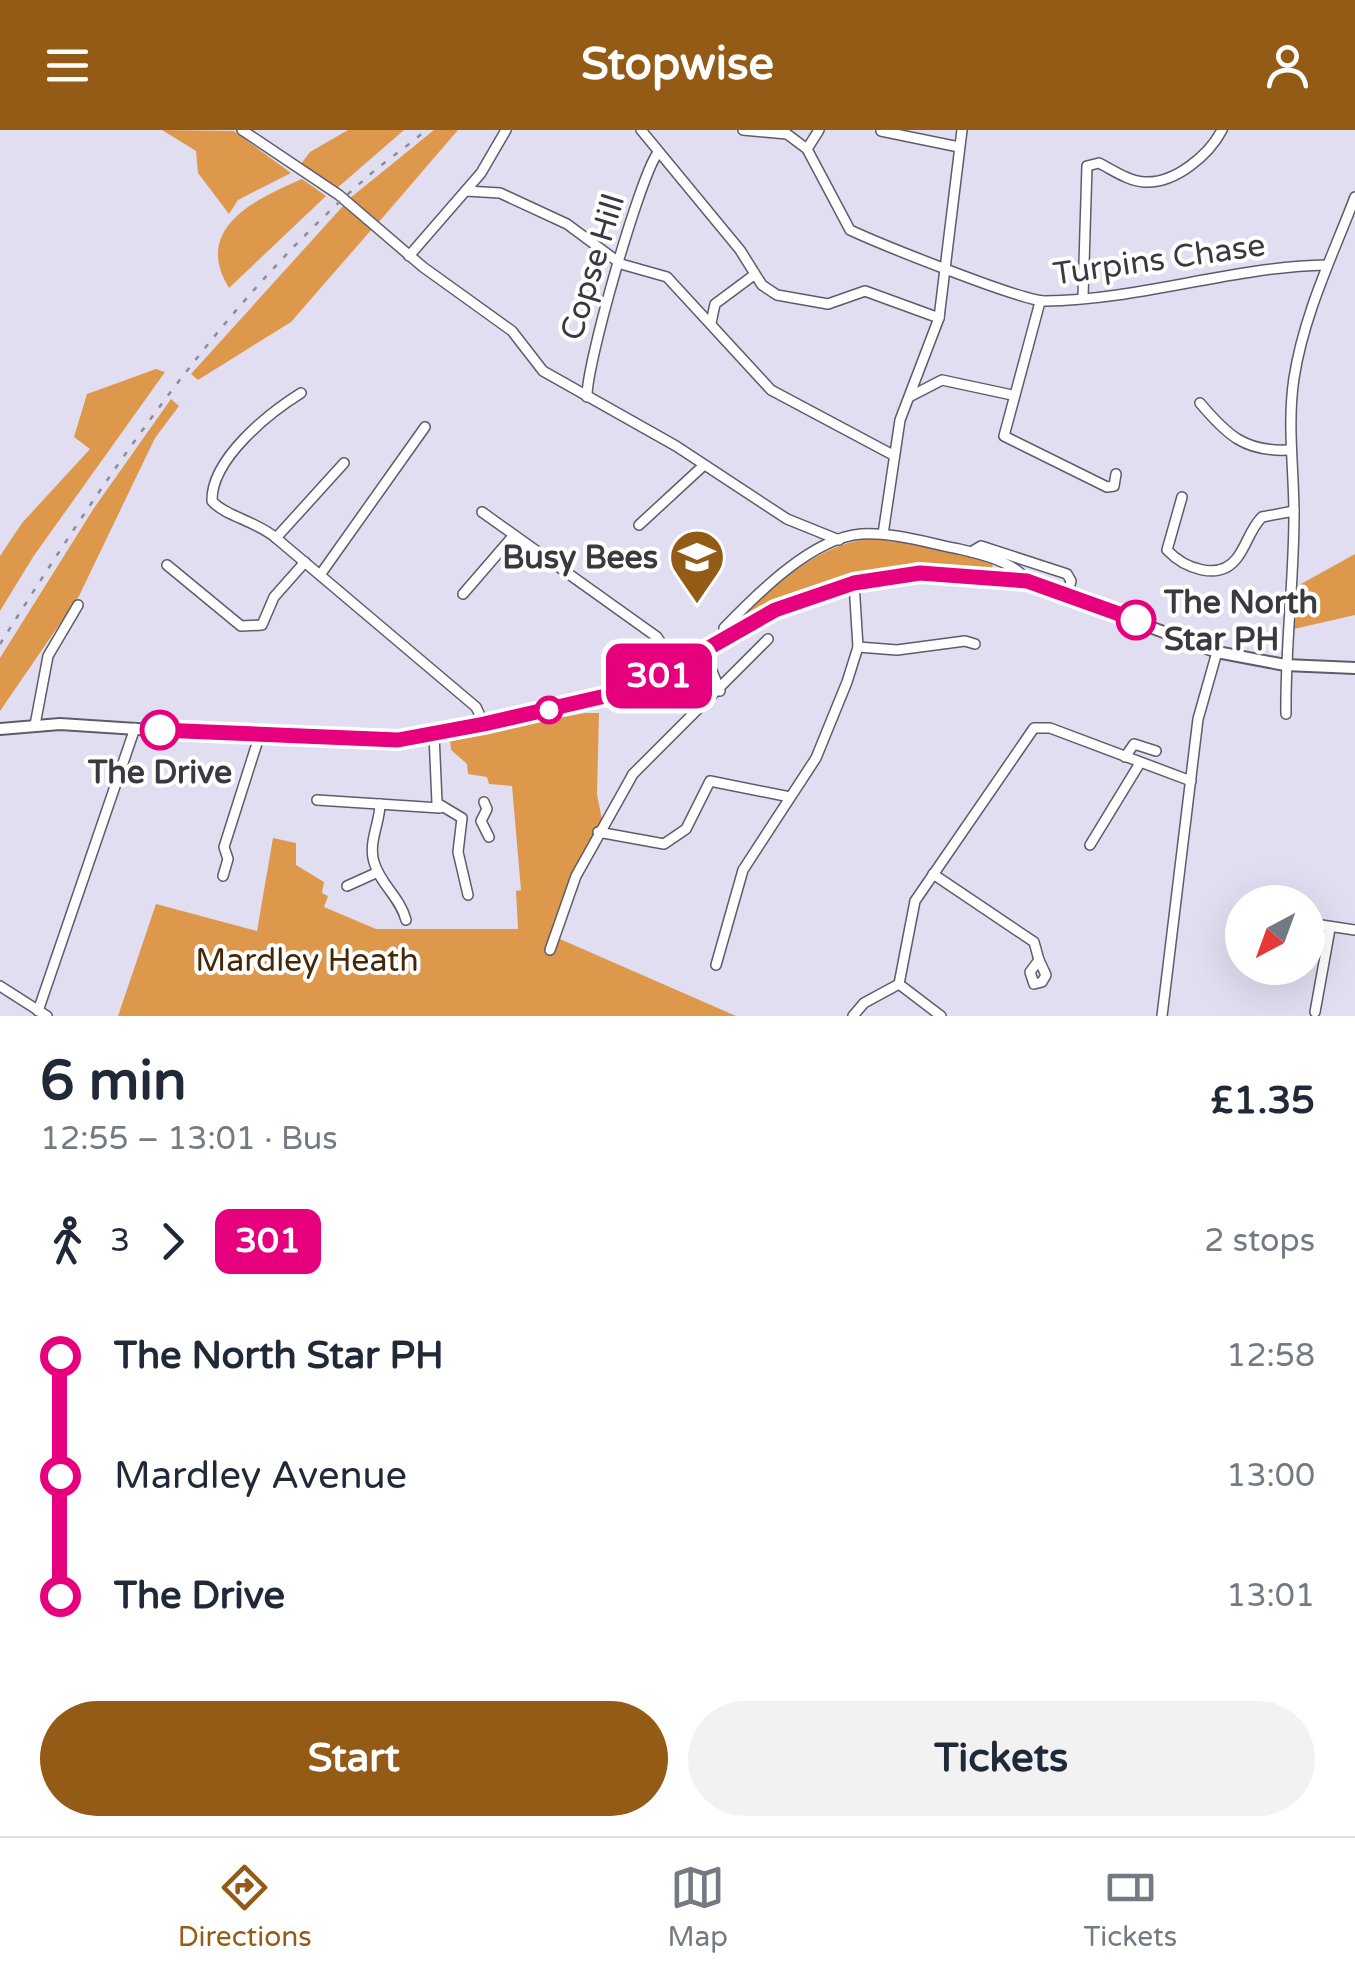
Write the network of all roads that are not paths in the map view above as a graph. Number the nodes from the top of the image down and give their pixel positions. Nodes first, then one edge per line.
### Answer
1 (242, 130) edge
2 (506, 130) edge
3 (640, 130) edge
4 (658, 130) edge
5 (743, 130) edge
6 (819, 130) edge
7 (962, 130) edge
8 (1222, 130) edge
9 (881, 132) edge
10 (959, 147) junction
11 (807, 149) junction
12 (655, 150) junction
13 (466, 191) junction
14 (1355, 197) edge
15 (410, 256) junction
16 (621, 264) junction
17 (1326, 266) junction
18 (946, 267) junction
19 (754, 275) junction
20 (1084, 296) junction
21 (1040, 302) junction
22 (715, 304) junction
23 (695, 305) junction
24 (939, 318) junction
25 (712, 323) junction
26 (302, 393) dead end
27 (1012, 395) junction
28 (587, 397) junction
29 (909, 398) junction
30 (1200, 403) dead end
31 (425, 426) dead end
32 (1288, 450) junction
33 (893, 455) junction
34 (344, 462) dead end
35 (703, 466) junction
36 (1116, 474) dead end
37 (1182, 498) dead end
38 (482, 512) dead end
39 (1294, 512) junction
40 (639, 525) dead end
41 (883, 534) junction
42 (514, 535) junction
43 (276, 538) junction
44 (839, 540) junction
45 (971, 552) junction
46 (305, 562) junction
47 (168, 565) dead end
48 (1001, 570) junction
49 (320, 575) junction
50 (854, 583) junction
51 (1068, 593) junction
52 (463, 594) dead end
53 (78, 605) dead end
54 (725, 637) junction
55 (768, 639) dead end
56 (976, 644) dead end
57 (858, 647) junction
58 (704, 650) junction
59 (1217, 652) junction
60 (1285, 665) junction
61 (677, 666) junction
62 (1355, 668) edge
63 (720, 691) junction
64 (1286, 714) dead end
65 (484, 724) junction
66 (35, 725) junction
67 (134, 728) junction
68 (0, 729) edge
69 (434, 734) junction
70 (260, 737) junction
71 (1156, 751) dead end
72 (1125, 756) junction
73 (1140, 763) junction
74 (1191, 781) junction
75 (790, 797) junction
76 (317, 800) dead end
77 (484, 802) dead end
78 (380, 804) junction
79 (440, 808) junction
80 (462, 818) junction
81 (480, 821) junction
82 (598, 832) junction
83 (489, 837) dead end
84 (1090, 845) dead end
85 (378, 872) junction
86 (934, 874) junction
87 (223, 876) dead end
88 (347, 886) dead end
89 (468, 895) dead end
90 (406, 920) dead end
91 (1325, 928) edge
92 (1330, 929) junction
93 (1355, 930) edge
94 (550, 950) dead end
95 (1039, 960) dead end
96 (716, 964) dead end
97 (900, 984) junction
98 (0, 986) edge
99 (1316, 1012) dead end
100 (42, 1014) edge
101 (853, 1016) edge
102 (940, 1016) edge
103 (1162, 1016) edge

1 - 15 street
2 - 13 street
3 - 12 street
4 - 12 street, Copse Hill
5 - 11 street
6 - 11 street
7 - 10 street
8 - 20 street
9 - 10 street
10 - 18 street
11 - 18 street, Turpins Chase
12 - 16 street, Copse Hill
12 - 19 street
13 - 15 street
13 - 16 street
14 - 17 street
15 - 28 street
16 - 23 street
16 - 28 street, Copse Hill
17 - 20 street, Turpins Chase
17 - 32 street
18 - 21 street, Turpins Chase
18 - 24 street
19 - 22 street
19 - 24 street
20 - 21 street, Turpins Chase
21 - 27 street
22 - 23 street
22 - 25 street
23 - 25 street
24 - 29 street
25 - 33 street
26 - 43 street
27 - 29 street
27 - 36 street
28 - 35 street
29 - 33 street
30 - 32 street
31 - 49 street
32 - 39 street
33 - 41 street
34 - 43 street
35 - 40 street
35 - 44 street
37 - 39 street
38 - 42 street
39 - 60 street
41 - 44 street
41 - 45 street
42 - 52 street
42 - 61 street
43 - 46 street
44 - 54 street
45 - 48 street
45 - 51 street
46 - 47 street
46 - 49 street
48 - 50 main road
48 - 51 main road
49 - 65 street
50 - 54 main road
50 - 57 street
51 - 59 main road
53 - 66 street
54 - 58 main road
55 - 63 street
56 - 57 street
57 - 75 street
58 - 61 main road
58 - 63 street
59 - 60 main road
59 - 74 street
60 - 62 main road
60 - 64 street
61 - 65 main road
63 - 82 street
65 - 69 main road
66 - 67 main road
66 - 68 main road
67 - 70 main road
67 - 100 street
69 - 70 main road
69 - 79 street
70 - 87 street
71 - 72 street
72 - 73 street
72 - 86 street
73 - 74 street
73 - 84 street
74 - 103 street
75 - 82 street
75 - 96 street
76 - 78 street
77 - 81 street
78 - 79 street
78 - 85 street
79 - 80 street
80 - 81 street
80 - 89 street
81 - 83 street
82 - 94 street
85 - 88 street
85 - 90 street
86 - 95 street
86 - 97 street
91 - 92 street
92 - 93 street
92 - 99 street
97 - 101 street
97 - 102 street
98 - 100 street

